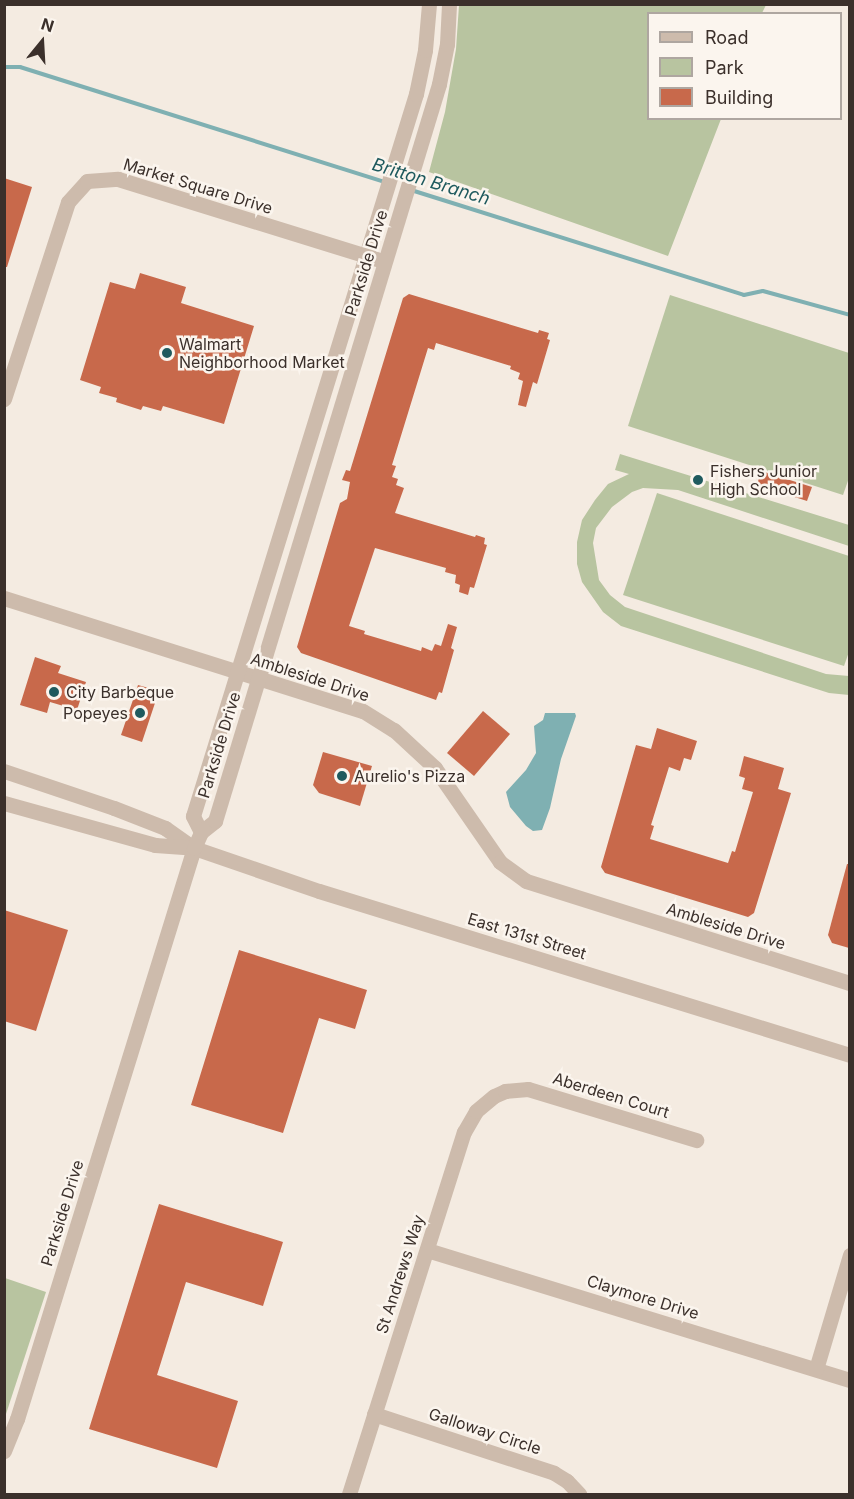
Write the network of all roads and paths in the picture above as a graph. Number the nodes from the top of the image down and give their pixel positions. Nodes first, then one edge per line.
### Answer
1 (429, 4) edge
2 (448, 4) edge
3 (367, 256) junction
4 (385, 261) junction
5 (4, 399) edge
6 (4, 598) edge
7 (238, 672) junction
8 (258, 678) junction
9 (4, 771) edge
10 (4, 803) edge
11 (201, 832) junction
12 (194, 848) junction
13 (849, 982) edge
14 (849, 1055) edge
15 (515, 1089) joint
16 (696, 1140) dead end
17 (427, 1250) junction
18 (849, 1256) edge
19 (816, 1369) junction
20 (849, 1380) edge
21 (374, 1414) junction
22 (4, 1451) edge
23 (348, 1494) edge
24 (579, 1494) edge

1 - 3 street, Parkside Drive
2 - 4 street, Parkside Drive
3 - 4 street, Market Square Drive
3 - 5 street, Market Square Drive
3 - 7 street, Parkside Drive
4 - 8 street, Parkside Drive
6 - 7 street, Ambleside Drive
7 - 8 street, Ambleside Drive
7 - 11 street, Parkside Drive
8 - 11 street, Parkside Drive
8 - 13 street, Ambleside Drive
9 - 12 street, East 131st Street
10 - 12 street, East 131st Street
11 - 12 street, Parkside Drive
12 - 14 street, East 131st Street
12 - 22 street, Parkside Drive
15 - 16 street, Aberdeen Court
15 - 17 street, St Andrews Way
17 - 19 street, Claymore Drive
17 - 21 street, St Andrews Way
18 - 19 street
19 - 20 street, Claymore Drive
21 - 23 street, St Andrews Way
21 - 24 street, Galloway Circle

